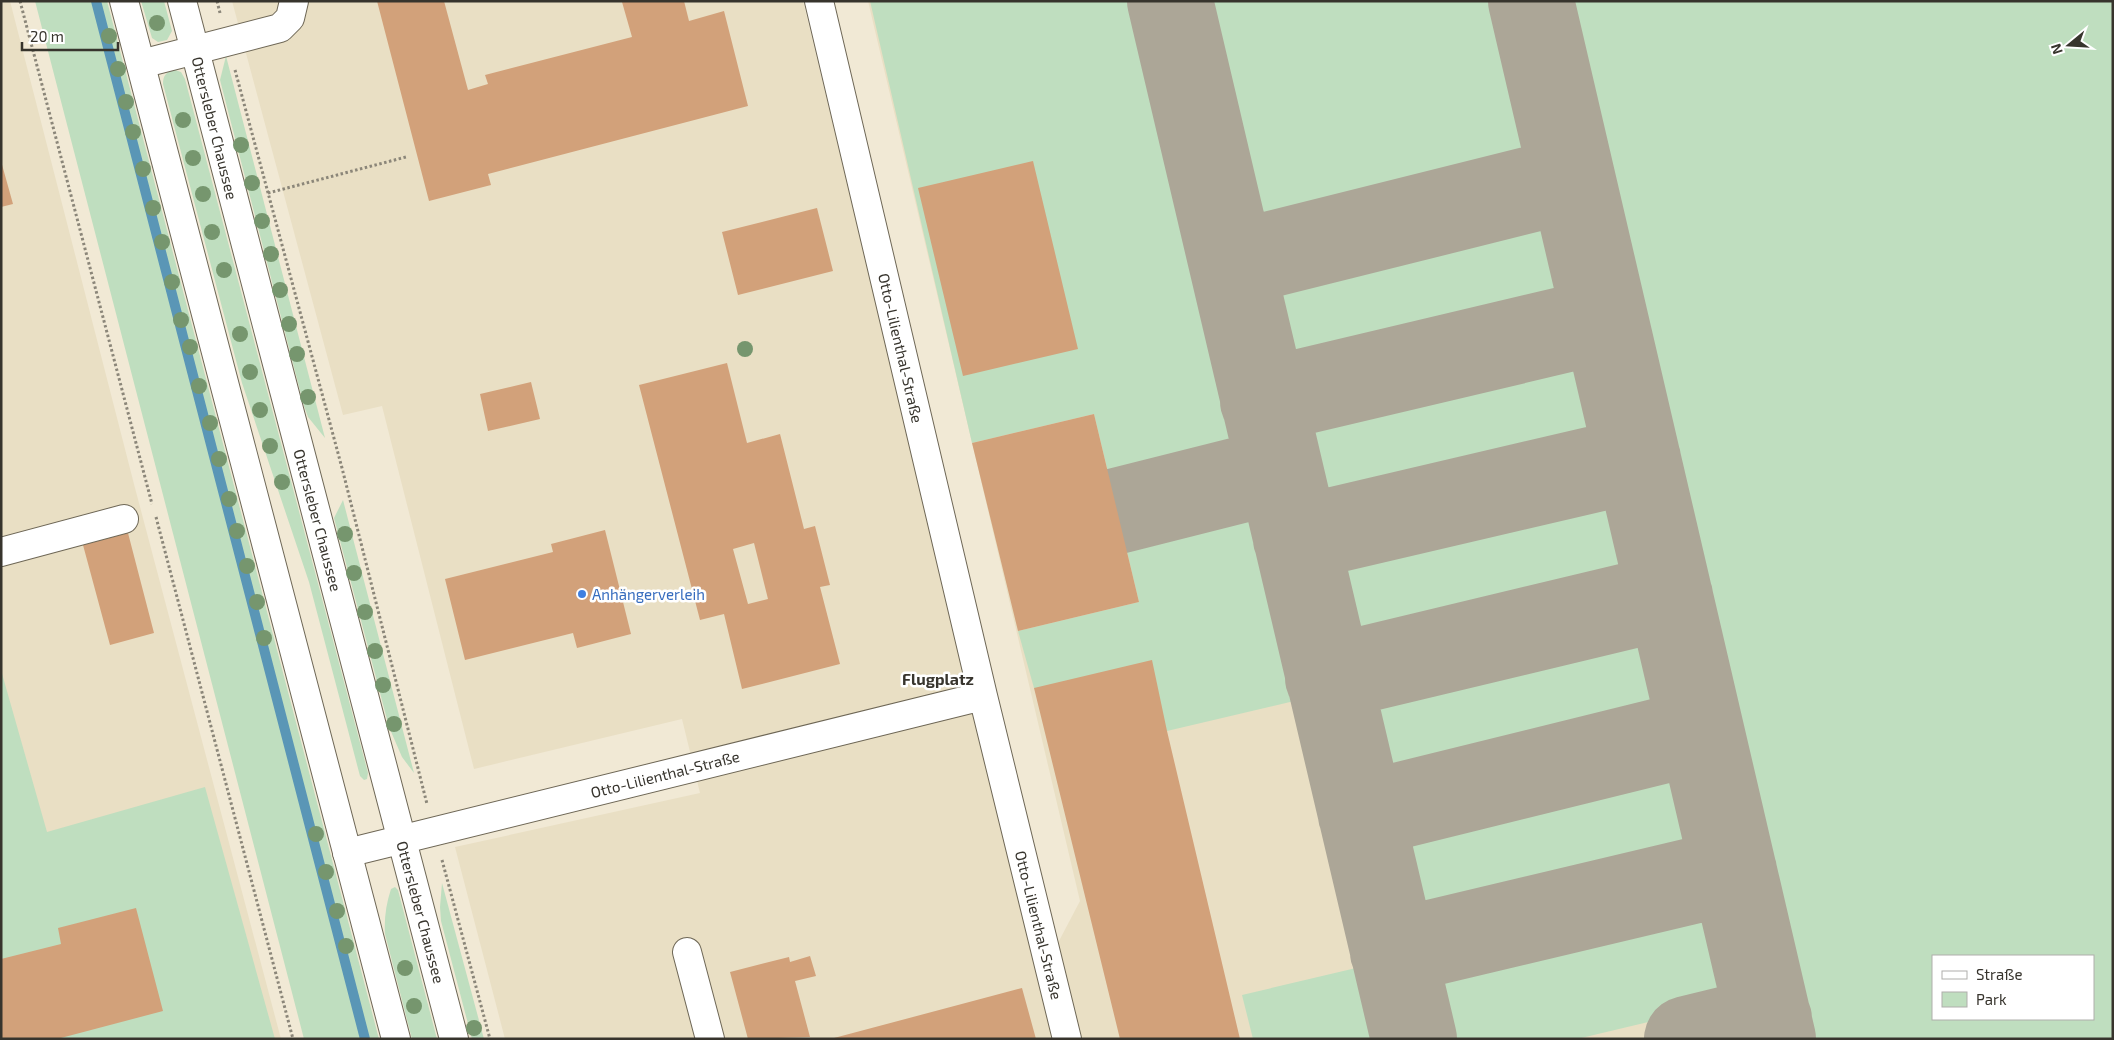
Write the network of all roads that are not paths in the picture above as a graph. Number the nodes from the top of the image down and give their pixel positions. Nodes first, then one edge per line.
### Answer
1 (124, 1) edge
2 (182, 1) edge
3 (294, 1) edge
4 (819, 1) edge
5 (195, 49) junction
6 (141, 64) junction
7 (124, 519) dead end
8 (1, 552) edge
9 (983, 696) junction
10 (402, 839) junction
11 (347, 853) junction
12 (687, 952) dead end
13 (396, 1039) edge
14 (454, 1039) edge
15 (710, 1039) edge
16 (1066, 1039) edge

1 - 6 main road
2 - 5 main road, Ottersleber Chaussee
3 - 5 main road
4 - 9 main road, Otto-Lilienthal-Straße
5 - 6 main road
5 - 10 main road, Ottersleber Chaussee
6 - 11 main road
7 - 8 main road
9 - 10 main road, Otto-Lilienthal-Straße
9 - 16 main road, Otto-Lilienthal-Straße
10 - 11 main road, Otto-Lilienthal-Straße
10 - 14 main road, Ottersleber Chaussee
11 - 13 main road
12 - 15 main road

